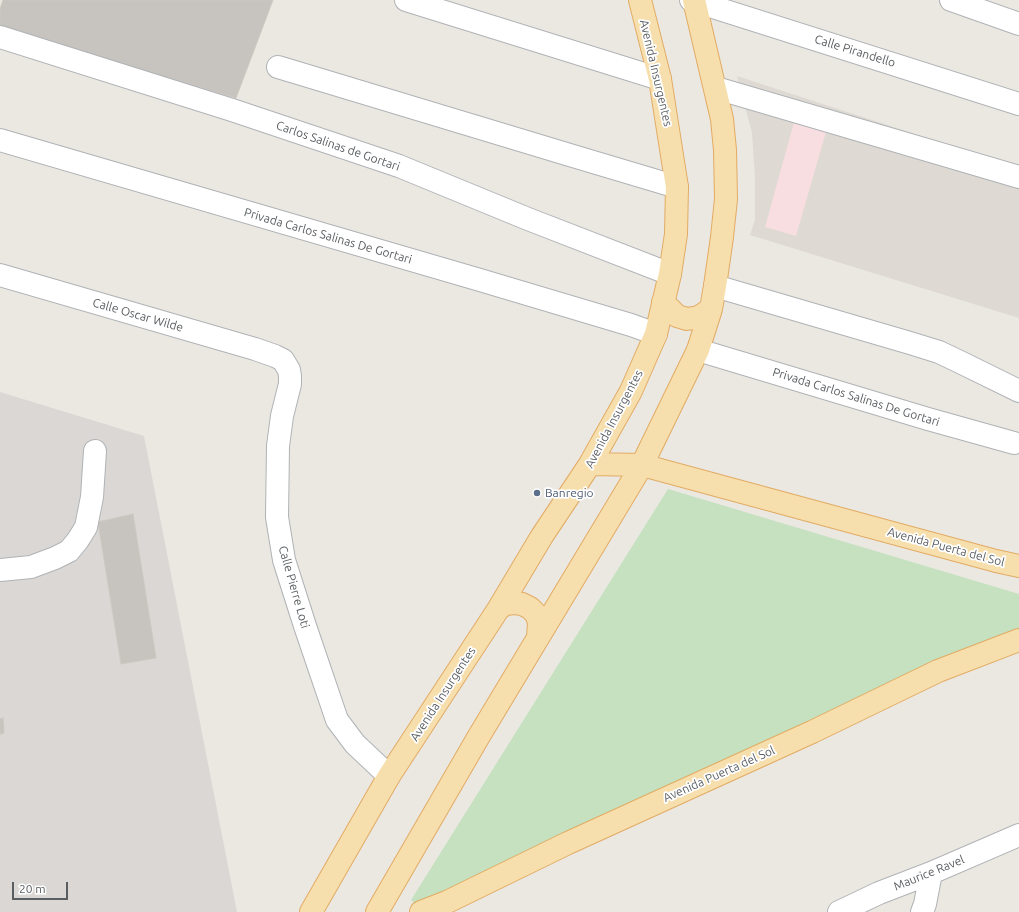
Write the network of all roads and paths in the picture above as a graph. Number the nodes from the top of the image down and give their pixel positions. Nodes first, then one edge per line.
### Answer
1 (406, 0) edge
2 (640, 0) edge
3 (693, 0) edge
4 (951, 0) edge
5 (1019, 24) edge
6 (0, 37) edge
7 (278, 67) dead end
8 (660, 79) junction
9 (716, 88) junction
10 (1019, 104) edge
11 (0, 140) edge
12 (1019, 177) edge
13 (678, 187) junction
14 (670, 274) junction
15 (0, 276) edge
16 (715, 286) junction
17 (663, 302) junction
18 (711, 309) junction
19 (656, 334) junction
20 (698, 350) junction
21 (275, 356) joint
22 (1019, 392) edge
23 (1014, 443) dead end
24 (95, 451) dead end
25 (590, 464) junction
26 (642, 465) junction
27 (1019, 566) edge
28 (0, 570) edge
29 (499, 608) junction
30 (538, 638) junction
31 (1019, 640) edge
32 (389, 776) junction
33 (1019, 835) edge
34 (931, 873) junction
35 (311, 912) edge
36 (377, 912) edge
37 (421, 912) edge
38 (839, 912) edge
39 (922, 912) edge

1 - 8 street
2 - 8 main road, Avenida Insurgentes
3 - 9 main road
3 - 10 street, Calle Pirandello
4 - 5 street
6 - 14 street, Carlos Salinas de Gortari
7 - 13 street
8 - 13 main road, Avenida Insurgentes
9 - 12 street
9 - 16 main road
11 - 19 street, Privada Carlos Salinas De Gortari
13 - 14 main road, Avenida Insurgentes
14 - 17 main road, Avenida Insurgentes
15 - 21 street, Calle Oscar Wilde
16 - 18 main road
16 - 22 street
17 - 18 main road
17 - 19 main road, Avenida Insurgentes
18 - 20 main road
19 - 25 main road, Avenida Insurgentes
20 - 23 street, Privada Carlos Salinas De Gortari
20 - 26 main road
21 - 32 street, Calle Pierre Loti
24 - 28 street
25 - 26 main road, Avenida Puerta del Sol
25 - 29 main road, Avenida Insurgentes
26 - 27 main road, Avenida Puerta del Sol
26 - 30 main road
29 - 30 main road
29 - 32 main road, Avenida Insurgentes
30 - 36 main road
31 - 37 main road, Avenida Puerta del Sol
32 - 35 main road, Avenida Insurgentes
33 - 34 street, Maurice Ravel
34 - 38 street, Maurice Ravel
34 - 39 street

